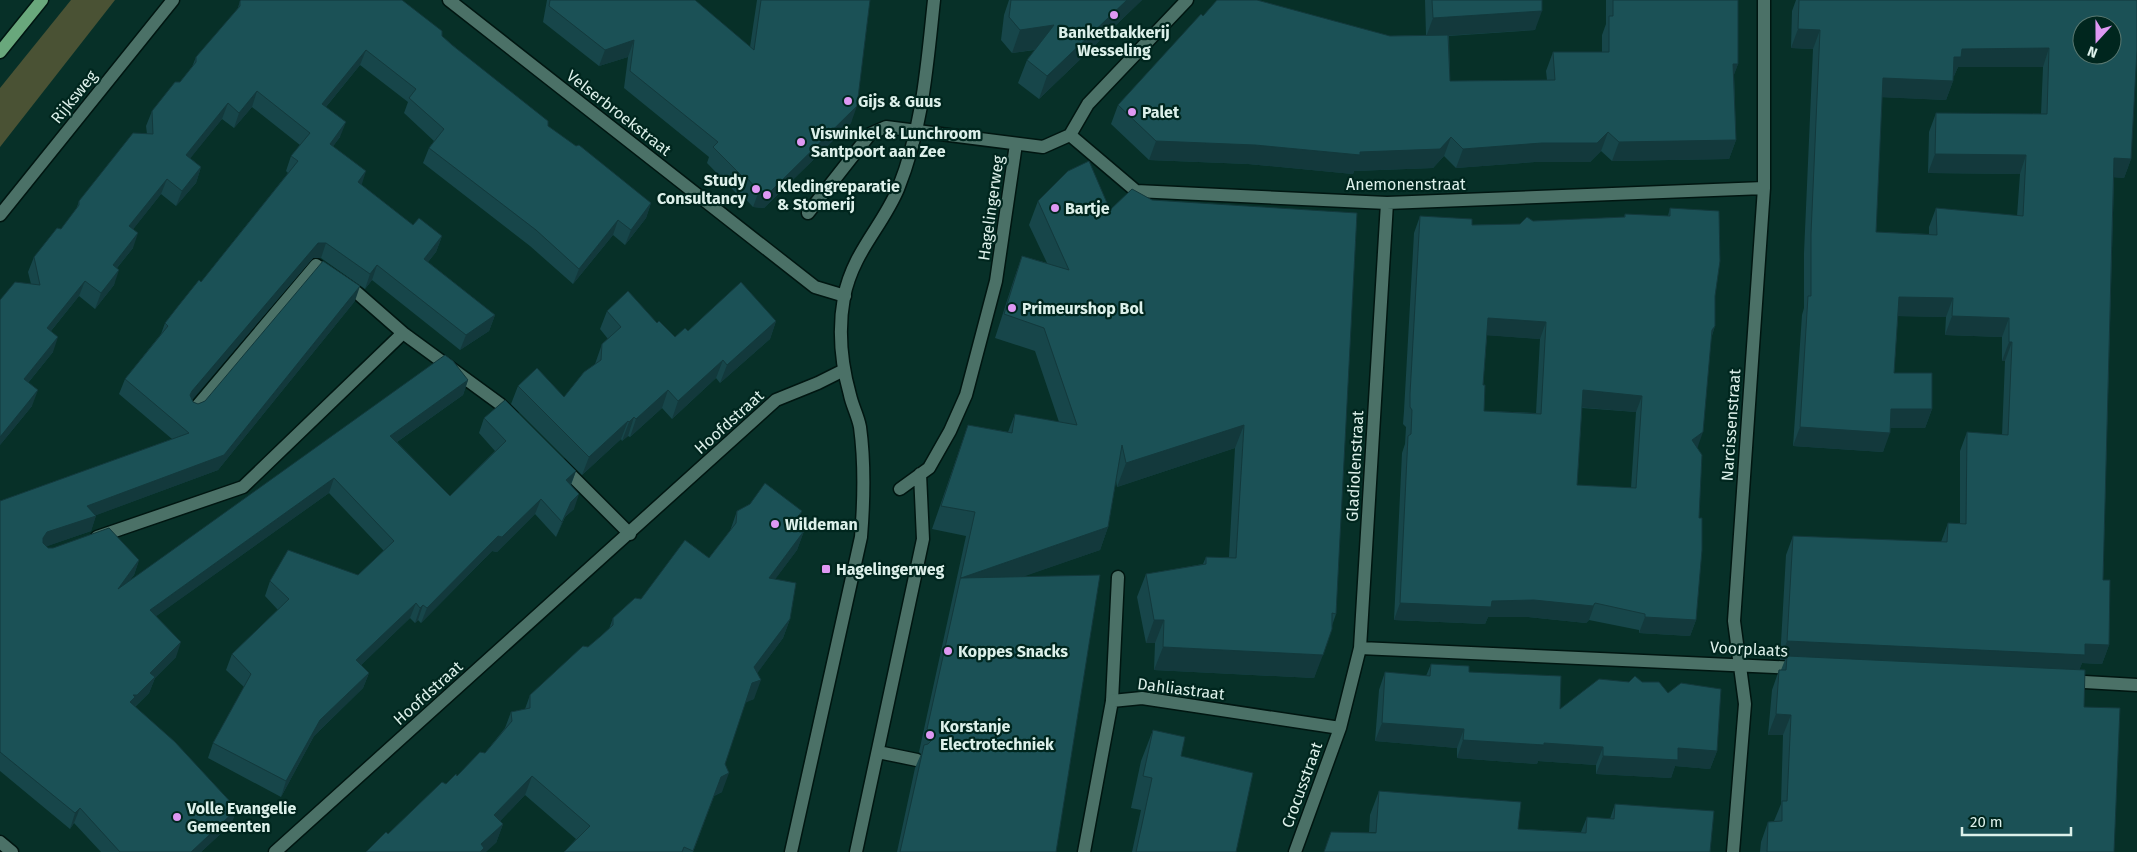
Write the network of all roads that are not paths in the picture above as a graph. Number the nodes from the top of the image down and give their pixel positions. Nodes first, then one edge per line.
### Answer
1 (42, 0) edge
2 (173, 0) edge
3 (449, 0) edge
4 (934, 0) edge
5 (1187, 0) edge
6 (1764, 0) edge
7 (0, 52) edge
8 (918, 131) junction
9 (1070, 135) junction
10 (1016, 144) junction
11 (1764, 188) junction
12 (1387, 203) junction
13 (808, 213) dead end
14 (0, 215) edge
15 (844, 296) junction
16 (403, 333) junction
17 (844, 370) junction
18 (193, 411) edge
19 (521, 424) edge
20 (555, 459) edge
21 (920, 474) junction
22 (900, 489) dead end
23 (630, 534) junction
24 (83, 542) edge
25 (1118, 577) dead end
26 (1360, 648) junction
27 (1740, 665) junction
28 (1809, 668) edge
29 (2058, 681) edge
30 (2137, 685) edge
31 (1112, 701) junction
32 (1340, 728) junction
33 (878, 752) junction
34 (917, 760) dead end
35 (0, 842) edge
36 (12, 852) edge
37 (275, 852) edge
38 (791, 852) edge
39 (856, 852) edge
40 (1084, 852) edge
41 (1295, 852) edge
42 (1733, 852) edge

1 - 7 main road
2 - 14 street, Rijksweg
3 - 15 street, Velserbroekstraat
4 - 8 street
5 - 9 street
6 - 11 street, Narcissenstraat
8 - 10 street
8 - 13 street
8 - 15 street
9 - 10 street
9 - 12 street, Anemonenstraat
10 - 21 street, Hagelingerweg
11 - 12 street, Anemonenstraat
11 - 27 street, Narcissenstraat
12 - 26 street, Gladiolenstraat
15 - 17 street
16 - 18 street
16 - 19 street
16 - 24 street
17 - 23 street, Hoofdstraat
17 - 38 street
20 - 23 street
21 - 22 street, Hagelingerweg
21 - 33 street
23 - 37 street, Hoofdstraat
25 - 31 street
26 - 27 street, Voorplaats
26 - 32 street, Gladiolenstraat
27 - 28 street, Voorplaats
27 - 42 street, Narcissenstraat
29 - 30 street
31 - 32 street, Dahliastraat
31 - 40 street
32 - 41 street, Crocusstraat
33 - 34 street
33 - 39 street
35 - 36 street

